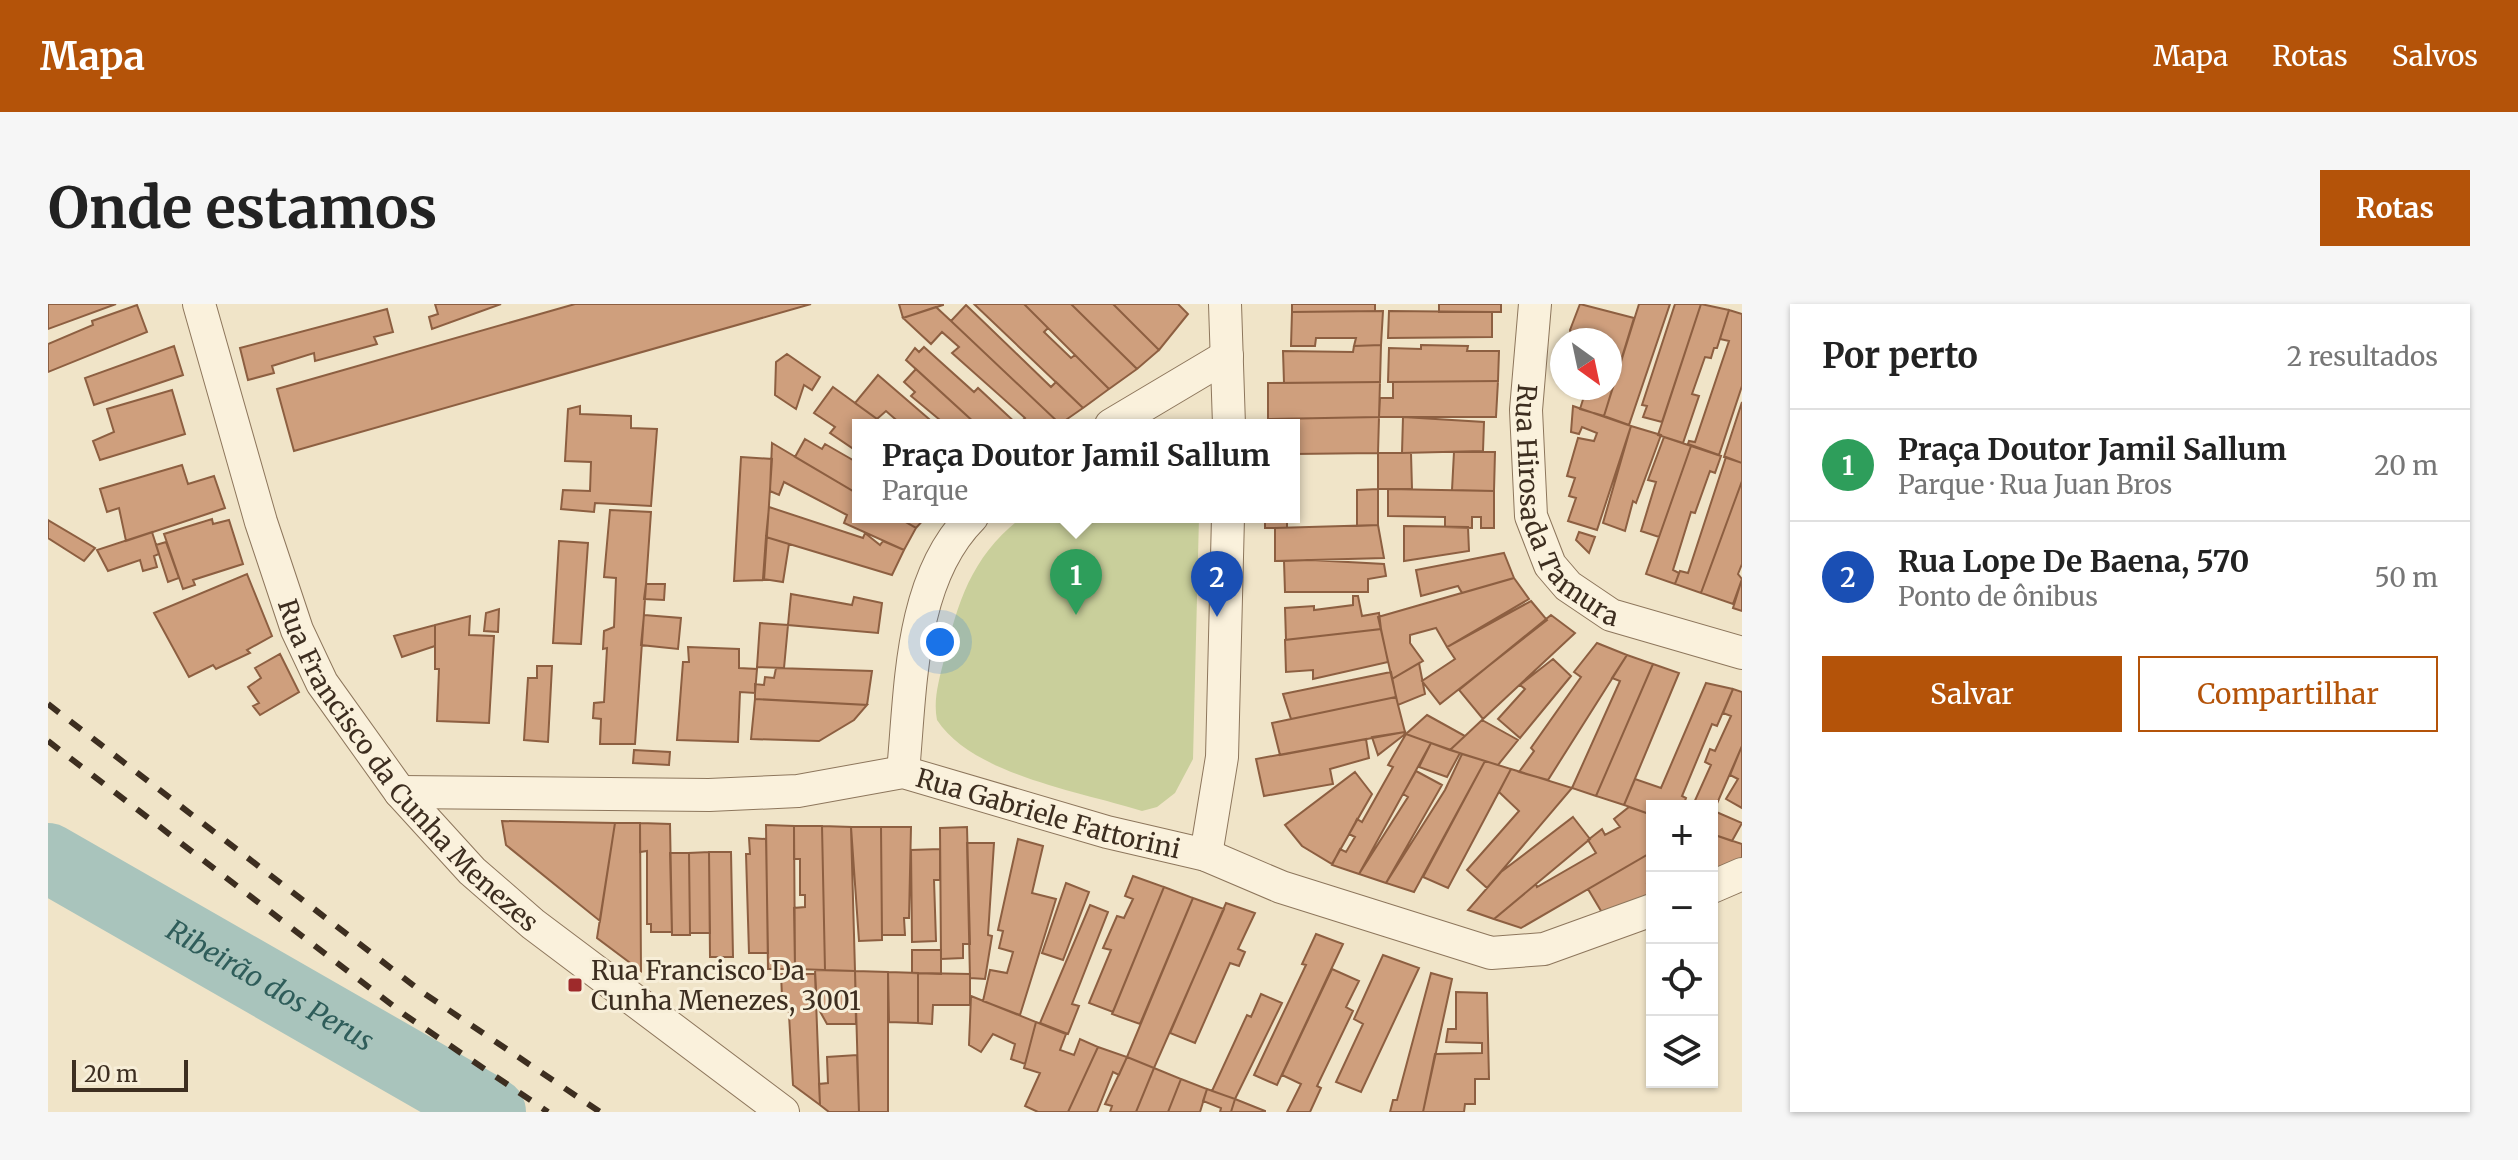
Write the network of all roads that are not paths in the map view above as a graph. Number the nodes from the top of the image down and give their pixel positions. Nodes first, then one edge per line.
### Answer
1 (199, 304) edge
2 (1225, 304) edge
3 (1535, 304) edge
4 (1227, 356) junction
5 (1121, 419) edge
6 (1229, 419) edge
7 (967, 523) edge
8 (1228, 523) edge
9 (1742, 653) edge
10 (903, 772) junction
11 (400, 792) junction
12 (1206, 855) junction
13 (1742, 874) edge
14 (1718, 884) edge
15 (1646, 912) edge
16 (783, 1112) edge

1 - 11 street, Rua Francisco da Cunha Menezes
2 - 4 street
3 - 9 street, Rua Hirosada Tamura
4 - 5 street
4 - 6 street
7 - 10 street
8 - 12 street
10 - 11 street, Rua Gabriele Fattorini
10 - 12 street, Rua Gabriele Fattorini
11 - 16 street, Rua Francisco da Cunha Menezes
12 - 15 street, Rua Gabriele Fattorini
13 - 14 street

